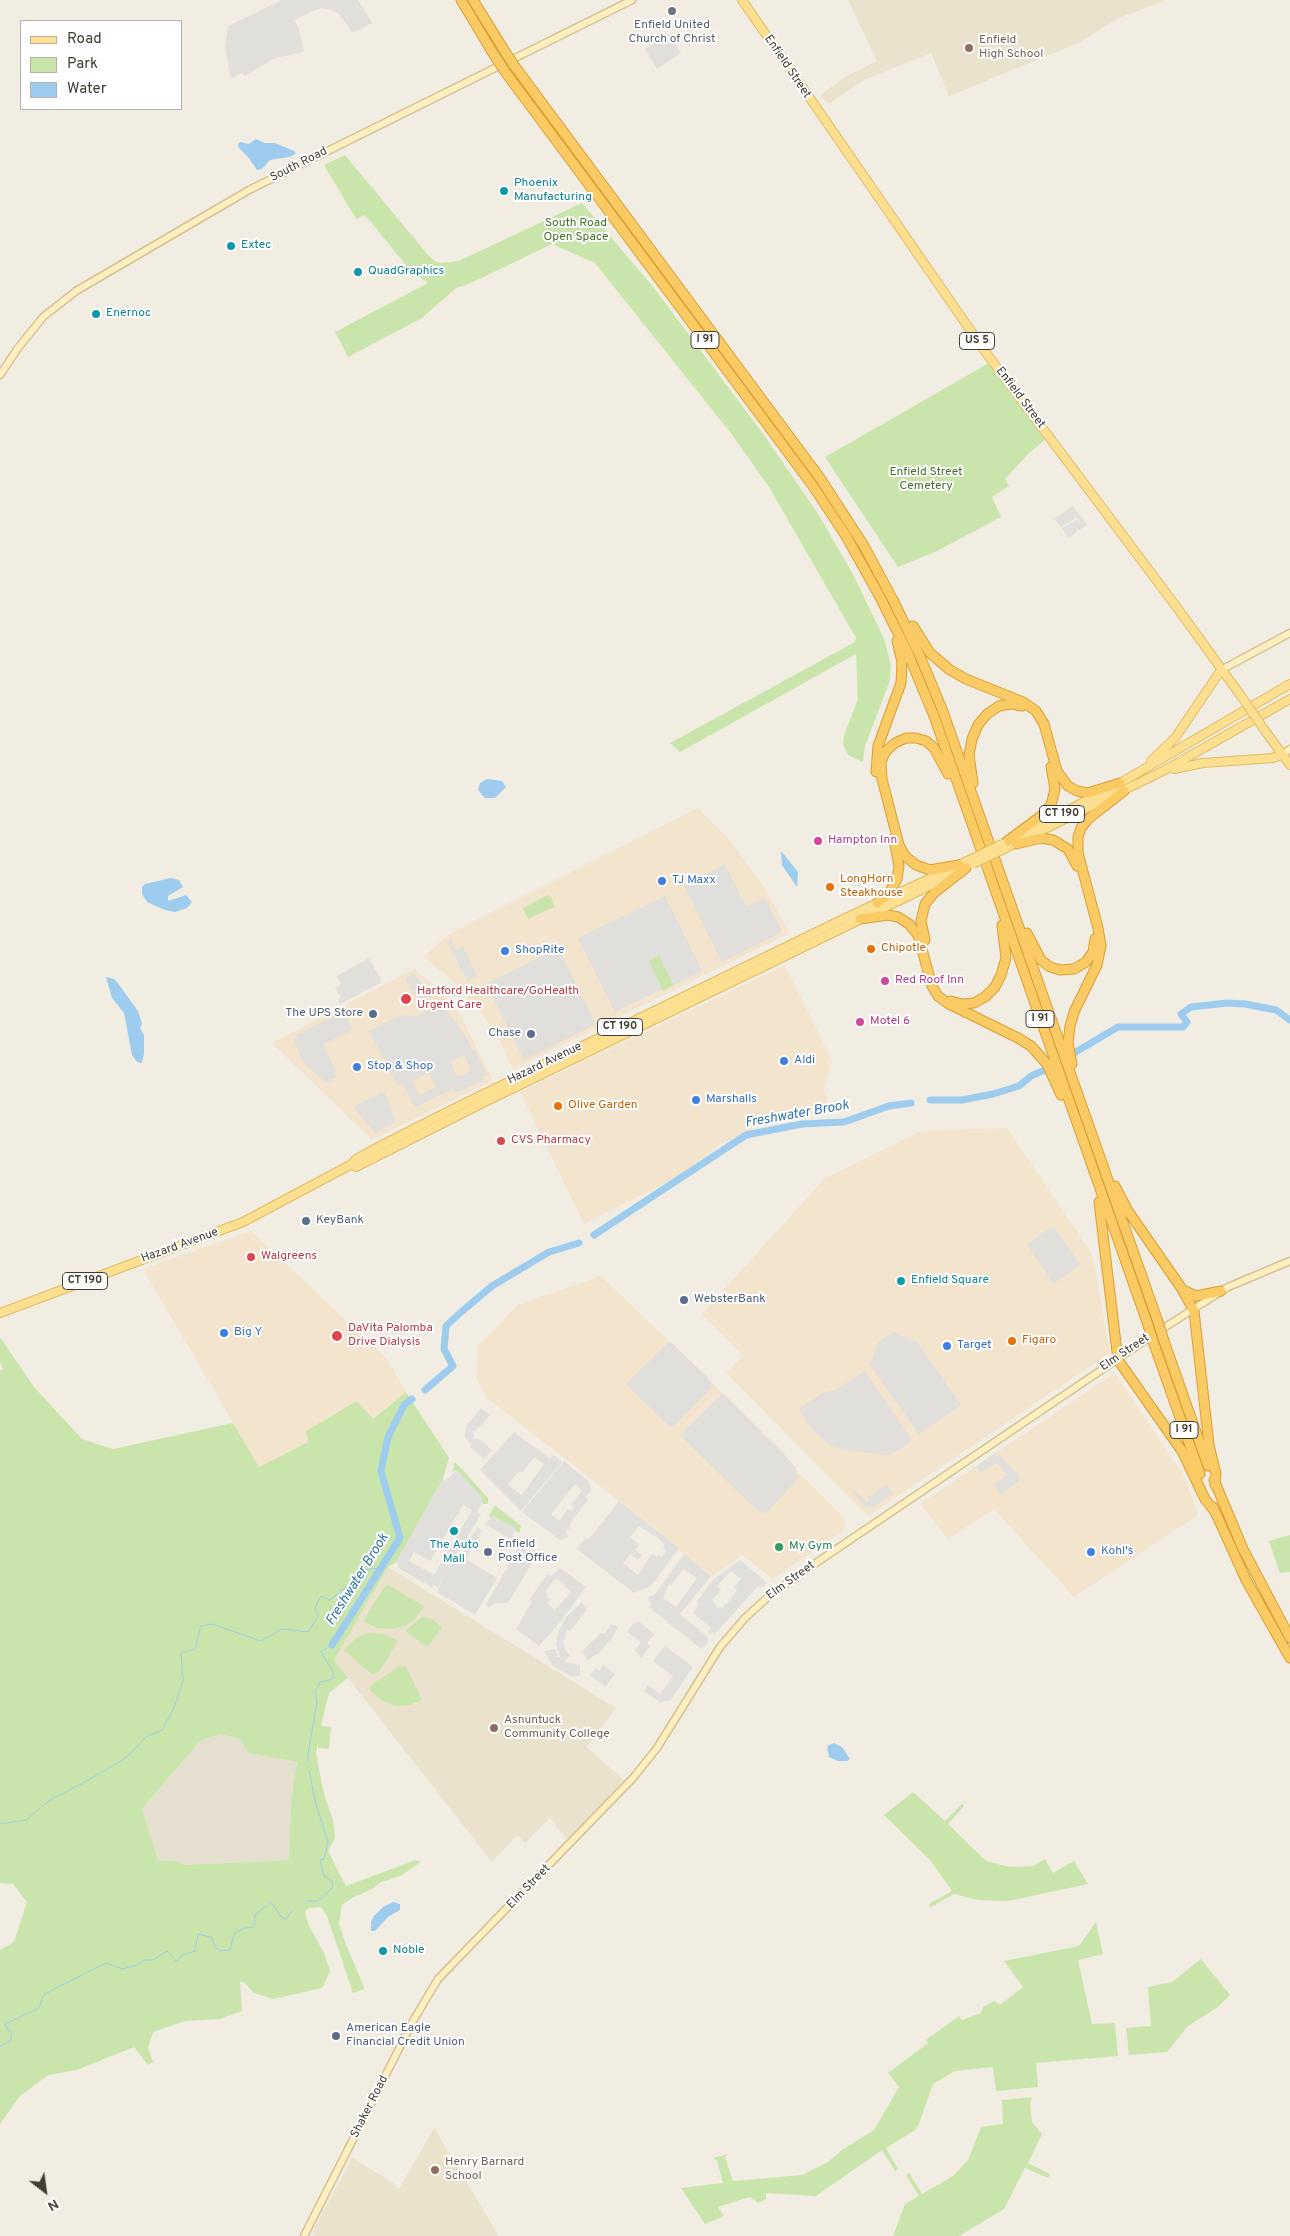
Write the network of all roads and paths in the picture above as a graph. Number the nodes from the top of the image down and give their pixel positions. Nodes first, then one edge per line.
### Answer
1 (461, 0) edge
2 (473, 0) edge
3 (632, 0) edge
4 (742, 0) edge
5 (0, 375) edge
6 (882, 580) junction
7 (890, 617) junction
8 (1290, 633) edge
9 (1221, 670) junction
10 (1290, 684) edge
11 (1290, 699) edge
12 (1290, 749) edge
13 (1283, 754) junction
14 (1290, 765) edge
15 (1140, 772) junction
16 (1158, 774) junction
17 (1122, 787) junction
18 (974, 800) junction
19 (974, 830) junction
20 (1016, 844) junction
21 (1004, 845) junction
22 (967, 864) junction
23 (1003, 883) junction
24 (996, 894) junction
25 (877, 903) junction
26 (860, 919) junction
27 (720, 983) junction
28 (614, 1035) junction
29 (1075, 1088) junction
30 (409, 1131) junction
31 (399, 1145) junction
32 (1084, 1145) junction
33 (1097, 1150) junction
34 (352, 1164) junction
35 (1099, 1187) junction
36 (1290, 1261) edge
37 (1182, 1289) junction
38 (1221, 1291) junction
39 (1193, 1308) junction
40 (0, 1312) edge
41 (1118, 1358) junction
42 (1215, 1484) junction
43 (1215, 1512) junction
44 (1290, 1638) edge
45 (1290, 1658) edge
46 (438, 1980) joint
47 (304, 2236) edge

1 - 7 highway, I 91, bridge
2 - 6 highway, I 91, bridge
3 - 5 main road, South Road
4 - 9 main road, Enfield Street / US 5
6 - 17 highway
6 - 18 highway, I 91
7 - 19 highway, I 91
7 - 25 highway
8 - 9 main road
9 - 13 main road, Enfield Street / US 5, bridge
9 - 15 main road
10 - 15 main road, CT 190
11 - 16 main road, CT 190
12 - 13 main road
13 - 14 main road, Enfield Street / US 5
13 - 16 main road
15 - 17 main road, CT 190
16 - 17 main road, CT 190
17 - 20 main road, CT 190
17 - 21 main road, CT 190
17 - 29 highway
18 - 21 highway
18 - 23 highway, I 91
19 - 22 highway
19 - 24 highway, I 91
20 - 21 main road, CT 190
20 - 23 highway
21 - 22 main road, CT 190, bridge
22 - 24 highway
22 - 25 main road, CT 190
22 - 26 main road, CT 190
23 - 29 highway, I 91
24 - 32 highway, I 91
25 - 27 main road, Hazard Avenue / CT 190
26 - 27 main road, Hazard Avenue / CT 190
26 - 32 highway
27 - 28 main road, Hazard Avenue / CT 190
28 - 30 main road, Hazard Avenue / CT 190
28 - 31 main road, Hazard Avenue / CT 190
29 - 33 highway, I 91
30 - 31 main road
30 - 34 main road, Hazard Avenue / CT 190
31 - 34 main road, Hazard Avenue / CT 190
32 - 35 highway, I 91
33 - 37 highway
33 - 42 highway, I 91, bridge
34 - 40 main road, Hazard Avenue / CT 190
35 - 41 highway
35 - 43 highway, I 91, bridge
36 - 38 main road, Elm Street
37 - 38 highway
37 - 39 highway
38 - 39 main road, Elm Street
39 - 41 main road, Elm Street
39 - 42 highway
41 - 43 highway
41 - 46 main road, Elm Street
42 - 44 highway, I 91
43 - 45 highway, I 91
46 - 47 main road, Shaker Road

